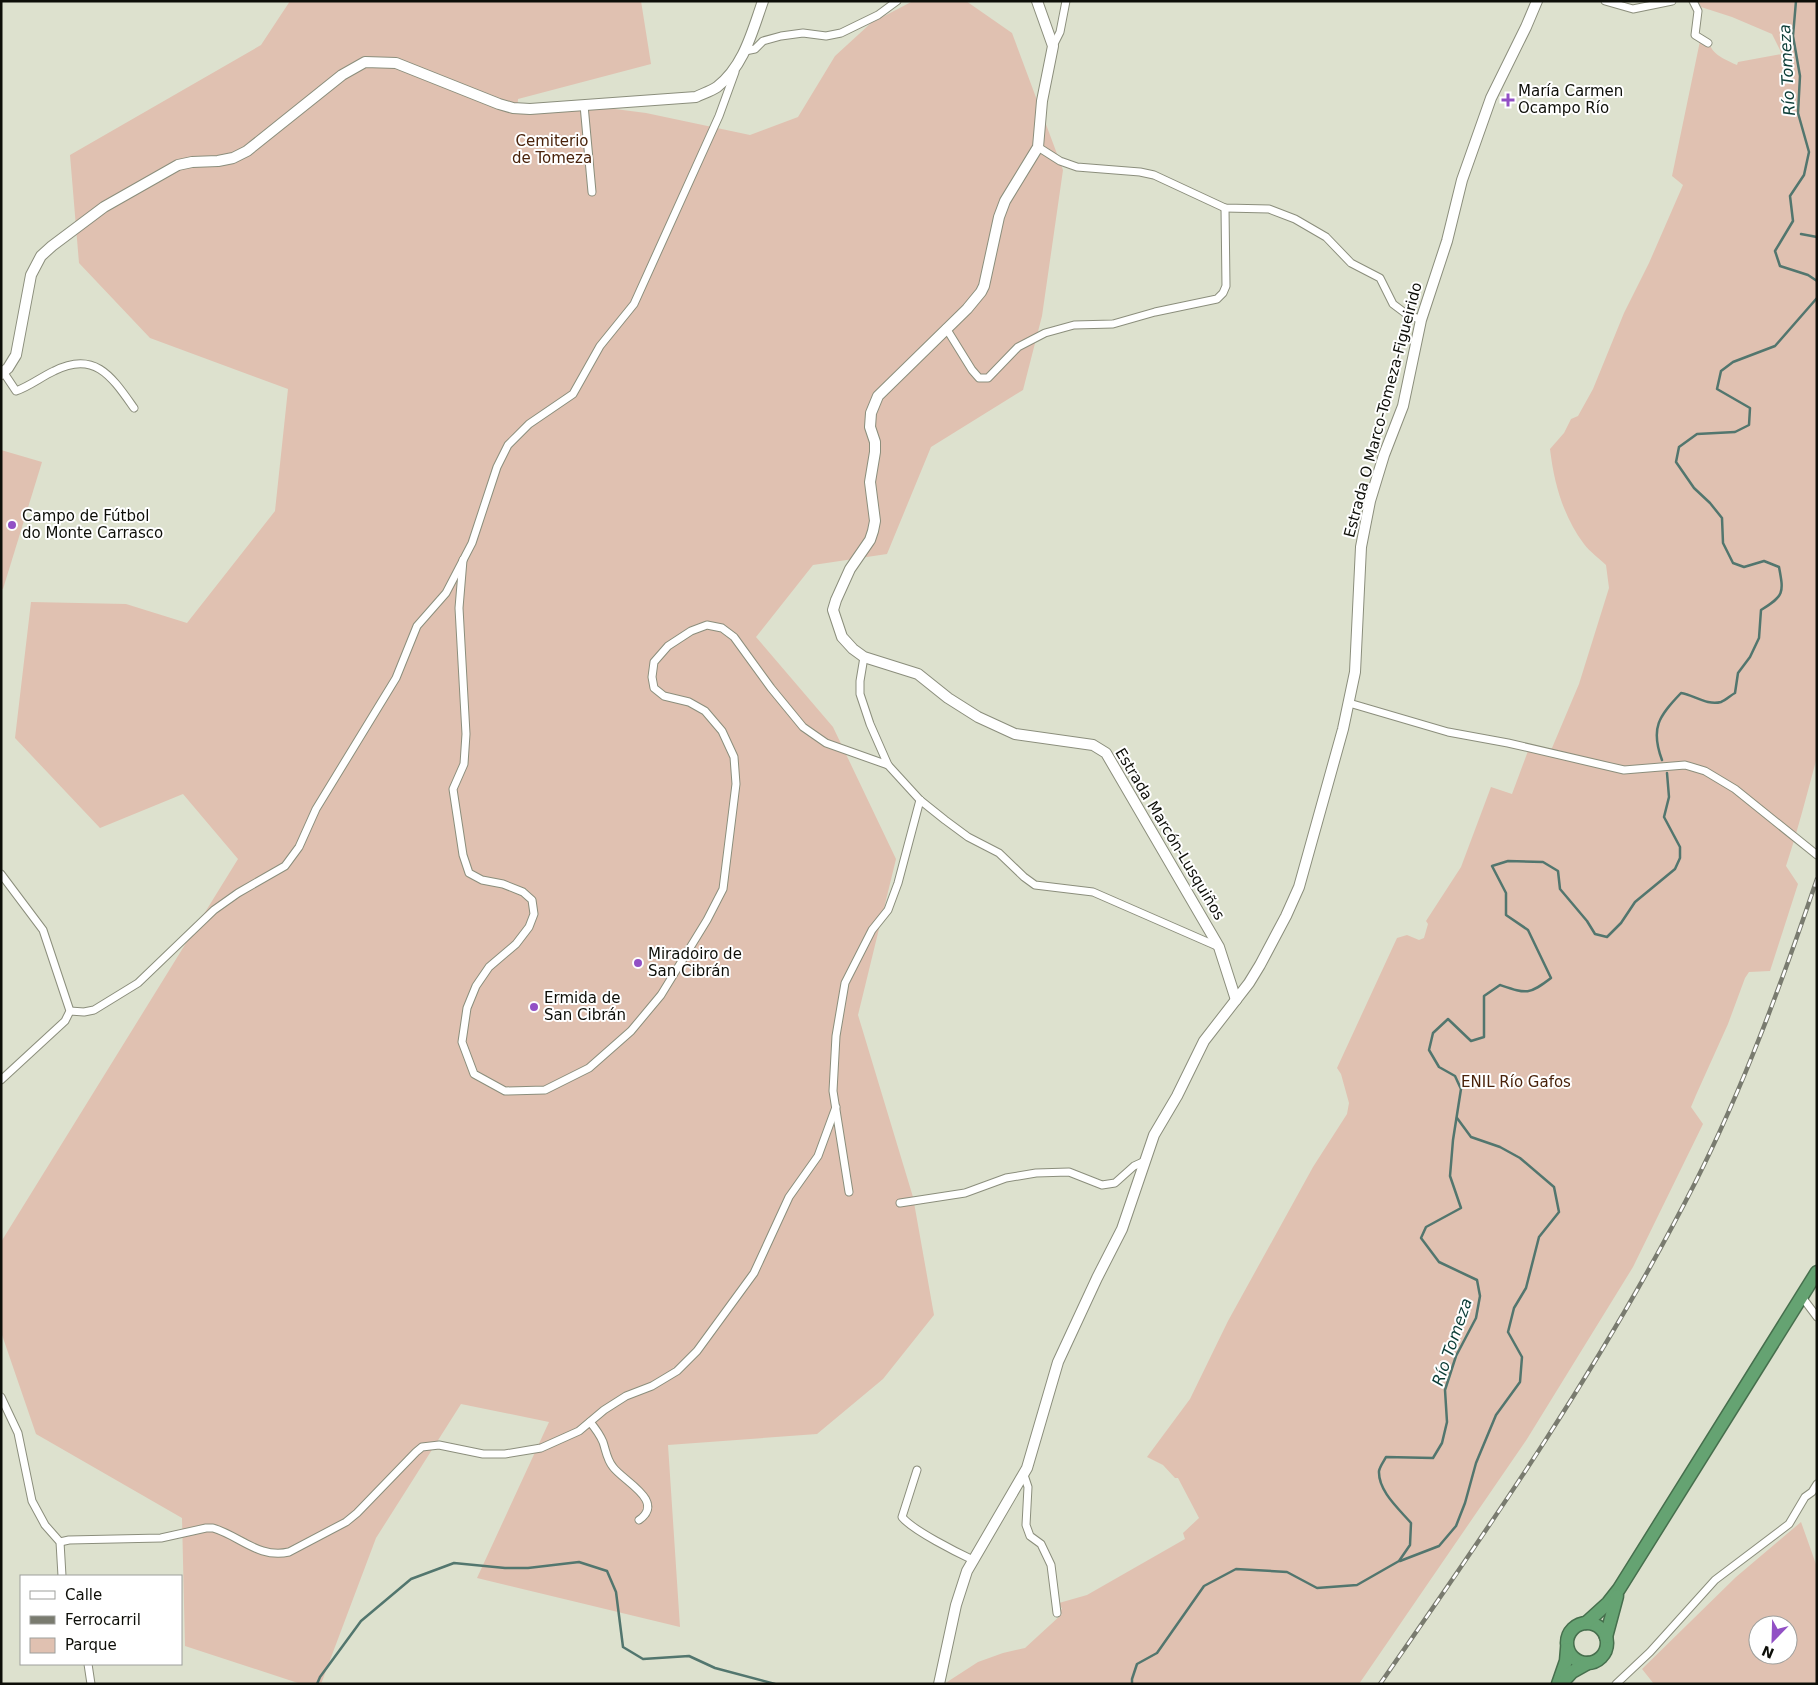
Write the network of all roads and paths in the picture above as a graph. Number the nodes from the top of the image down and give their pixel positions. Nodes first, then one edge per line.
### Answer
1 (763, 1) edge
2 (897, 1) edge
3 (1037, 1) edge
4 (1066, 1) edge
5 (1537, 1) edge
6 (1605, 1) edge
7 (1672, 1) edge
8 (1693, 1) edge
9 (1048, 29) junction
10 (1060, 32) junction
11 (1708, 43) dead end
12 (1053, 46) junction
13 (745, 51) junction
14 (738, 64) junction
15 (584, 105) junction
16 (1038, 147) junction
17 (592, 192) dead end
18 (1225, 208) junction
19 (1421, 320) junction
20 (946, 328) junction
21 (2, 373) edge
22 (134, 408) dead end
23 (463, 560) junction
24 (864, 656) junction
25 (1349, 703) junction
26 (888, 765) junction
27 (920, 800) junction
28 (1817, 855) edge
29 (1, 874) edge
30 (1219, 947) junction
31 (1236, 1000) junction
32 (70, 1011) junction
33 (1, 1080) edge
34 (836, 1106) junction
35 (1145, 1161) junction
36 (849, 1192) dead end
37 (900, 1203) dead end
38 (1817, 1272) edge
39 (1802, 1296) junction
40 (1817, 1317) edge
41 (1, 1396) edge
42 (590, 1422) junction
43 (917, 1470) dead end
44 (1024, 1474) junction
45 (1817, 1484) edge
46 (639, 1520) dead end
47 (60, 1542) junction
48 (973, 1560) junction
49 (62, 1575) edge
50 (1619, 1589) junction
51 (1057, 1612) dead end
52 (1586, 1623) junction
53 (1606, 1637) junction
54 (1567, 1649) junction
55 (1588, 1663) junction
56 (88, 1665) edge
57 (91, 1684) edge
58 (939, 1684) edge
59 (1559, 1684) edge
60 (1616, 1684) edge

1 - 13 street
2 - 13 street
3 - 9 street, Estrada Marcón-Lusquiños
4 - 10 street
5 - 19 street, Estrada O Marco-Tomeza-Figueirido
6 - 7 street
8 - 11 street
9 - 10 street
9 - 12 street, Estrada Marcón-Lusquiños
10 - 12 street
12 - 16 street, Estrada Marcón-Lusquiños
13 - 14 street
14 - 15 street
14 - 23 street
15 - 17 street
15 - 21 street
16 - 18 street
16 - 20 street, Estrada Marcón-Lusquiños
18 - 19 street
18 - 20 street
19 - 25 street, Estrada O Marco-Tomeza-Figueirido
20 - 24 street, Estrada Marcón-Lusquiños
21 - 22 street
23 - 26 street
23 - 32 street
24 - 26 street
24 - 30 street, Estrada Marcón-Lusquiños
25 - 28 street
25 - 31 street, Estrada O Marco-Tomeza-Figueirido
26 - 27 street
27 - 30 street
27 - 34 street
29 - 32 street
30 - 31 street, Estrada Marcón-Lusquiños
31 - 35 street, Estrada O Marco-Tomeza-Figueirido
32 - 33 street
34 - 36 street
34 - 42 street
35 - 37 street
35 - 44 street, Estrada O Marco-Tomeza-Figueirido
38 - 39 highway
39 - 40 street
39 - 50 highway
41 - 47 street
42 - 46 street
42 - 47 street
43 - 48 street
44 - 48 street, Estrada O Marco-Tomeza-Figueirido
44 - 51 street
45 - 60 street
47 - 49 street
48 - 58 street, Estrada O Marco-Tomeza-Figueirido
50 - 52 highway
50 - 53 highway
52 - 53 highway
52 - 54 highway
53 - 55 highway
54 - 55 highway
54 - 59 highway
55 - 59 highway
56 - 57 street

